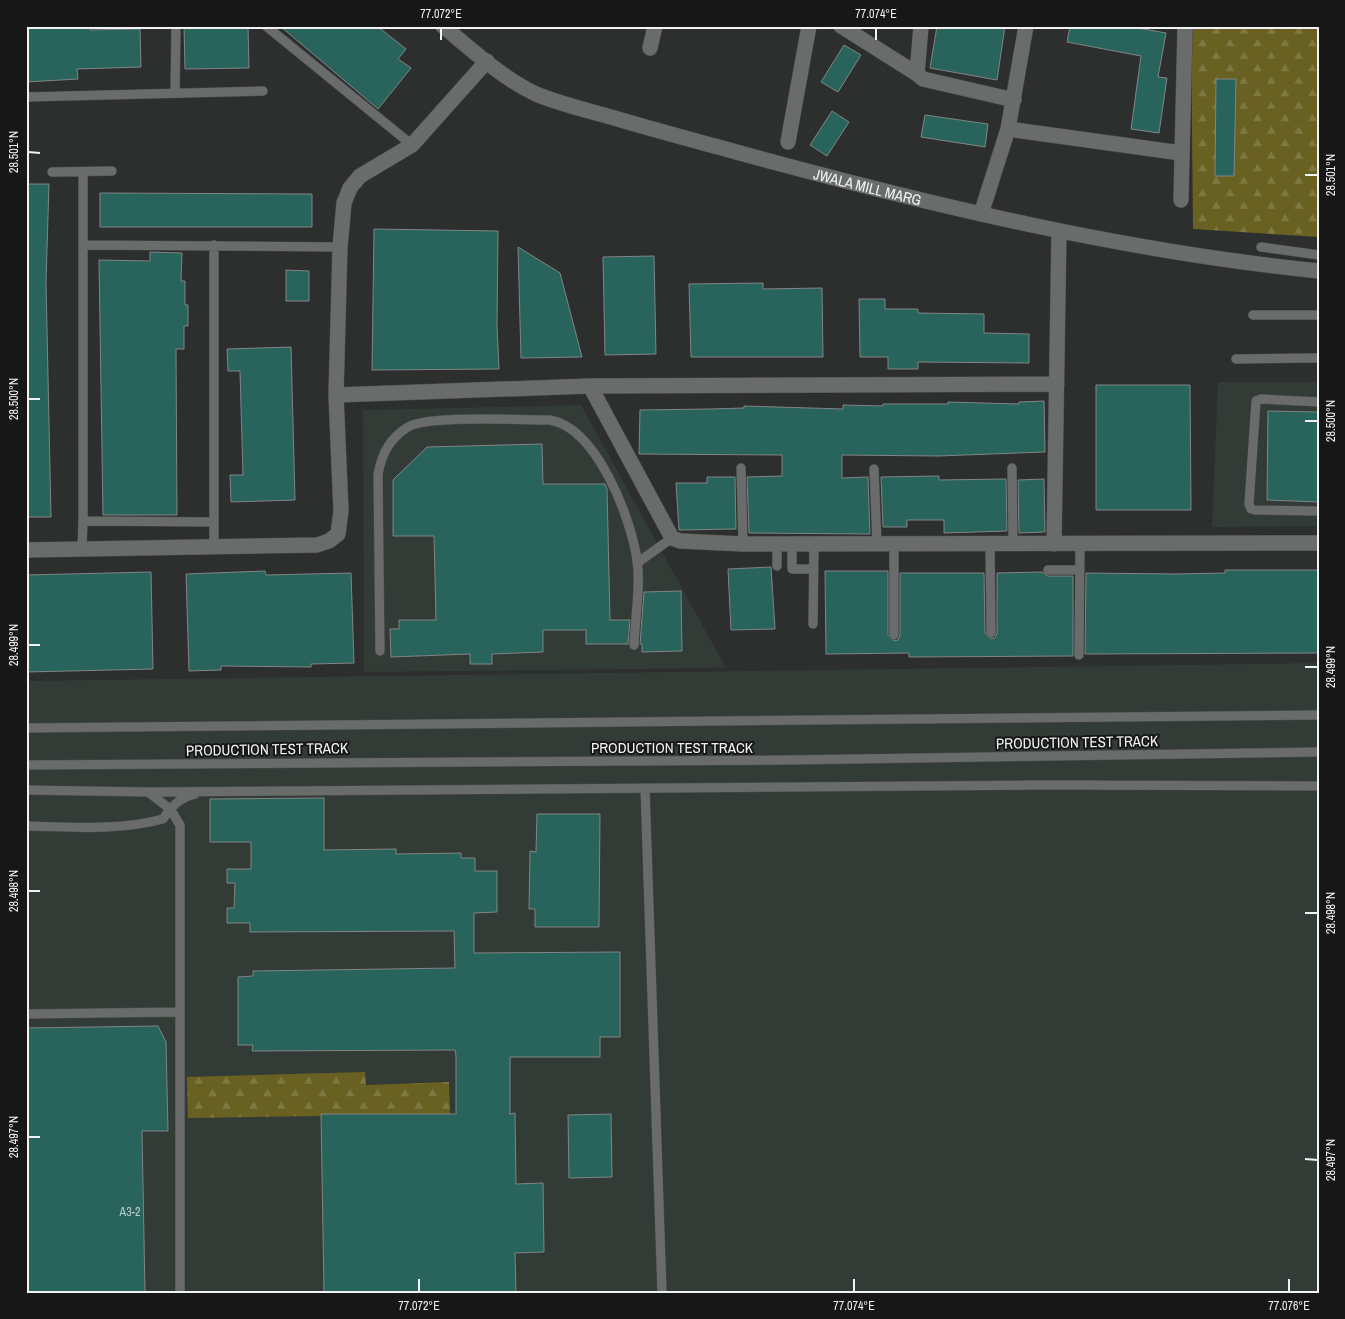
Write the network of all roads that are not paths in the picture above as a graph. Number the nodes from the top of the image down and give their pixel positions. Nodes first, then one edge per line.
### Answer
1 (176, 26) edge
2 (266, 26) edge
3 (443, 26) edge
4 (655, 26) edge
5 (809, 26) edge
6 (841, 26) edge
7 (921, 26) edge
8 (1026, 26) edge
9 (1185, 26) edge
10 (650, 48) dead end
11 (487, 61) junction
12 (917, 74) junction
13 (263, 90) dead end
14 (175, 93) junction
15 (26, 96) edge
16 (1014, 100) junction
17 (1008, 129) junction
18 (788, 142) dead end
19 (412, 145) junction
20 (1181, 153) junction
21 (112, 171) dead end
22 (52, 172) dead end
23 (83, 172) junction
24 (1181, 200) dead end
25 (981, 214) junction
26 (1059, 232) junction
27 (84, 245) junction
28 (214, 245) junction
29 (340, 247) junction
30 (1261, 247) dead end
31 (1319, 255) edge
32 (1319, 270) edge
33 (1319, 314) edge
34 (1252, 315) dead end
35 (1319, 358) edge
36 (1236, 359) dead end
37 (1057, 384) junction
38 (590, 386) junction
39 (336, 395) junction
40 (1319, 402) edge
41 (741, 468) dead end
42 (1012, 468) dead end
43 (874, 469) dead end
44 (1319, 511) edge
45 (82, 521) junction
46 (214, 522) junction
47 (672, 538) junction
48 (784, 543) junction
49 (877, 543) junction
50 (990, 543) junction
51 (1013, 543) junction
52 (1080, 543) junction
53 (1319, 543) edge
54 (743, 544) junction
55 (814, 544) junction
56 (894, 544) junction
57 (1054, 544) junction
58 (214, 547) junction
59 (82, 548) junction
60 (26, 550) edge
61 (638, 563) junction
62 (777, 566) dead end
63 (814, 569) junction
64 (1048, 570) dead end
65 (1080, 570) junction
66 (813, 624) dead end
67 (990, 632) dead end
68 (894, 635) dead end
69 (634, 645) dead end
70 (380, 651) dead end
71 (1079, 655) dead end
72 (1319, 715) edge
73 (26, 728) edge
74 (1319, 752) edge
75 (26, 765) edge
76 (1319, 786) edge
77 (645, 788) junction
78 (26, 790) edge
79 (148, 792) junction
80 (212, 792) junction
81 (170, 808) junction
82 (26, 826) edge
83 (179, 1012) junction
84 (26, 1014) edge
85 (180, 1293) edge
86 (662, 1293) edge

1 - 14 lane
2 - 19 lane
3 - 11 street, JWALA MILL MARG
4 - 10 street
5 - 18 street
6 - 12 street
7 - 12 street
8 - 16 street
9 - 20 street
11 - 19 street
11 - 25 street, JWALA MILL MARG
12 - 16 street
13 - 14 lane
14 - 15 lane
16 - 17 street
17 - 20 street
17 - 25 street
19 - 29 street
20 - 24 street
21 - 23 lane
22 - 23 lane
23 - 27 lane
25 - 26 street, JWALA MILL MARG
26 - 32 street, JWALA MILL MARG
26 - 37 street
27 - 28 lane
27 - 45 lane
28 - 29 lane
28 - 46 lane
29 - 39 street
30 - 31 lane
33 - 34 lane
35 - 36 lane
37 - 38 street
37 - 57 street
38 - 39 street
38 - 47 street
39 - 58 street
40 - 44 lane
41 - 54 lane
42 - 51 lane
43 - 49 lane
45 - 46 lane
45 - 59 lane
46 - 58 lane
47 - 54 street
47 - 61 lane
48 - 54 street
48 - 55 street
48 - 62 lane
48 - 63 lane
49 - 55 street
49 - 56 street
50 - 51 street
50 - 56 street
50 - 67 lane
51 - 57 street
52 - 53 street
52 - 57 street
52 - 65 lane
55 - 63 lane
56 - 68 lane
58 - 59 street
59 - 60 street
61 - 69 lane
61 - 70 lane
63 - 66 lane
64 - 65 lane
65 - 71 lane
72 - 73 lane
74 - 75 lane, PRODUCTION TEST TRACK
76 - 77 lane
77 - 80 lane
77 - 86 lane
78 - 79 lane
79 - 80 lane
79 - 81 lane
80 - 81 lane
81 - 82 lane
81 - 83 lane
83 - 84 lane
83 - 85 lane

